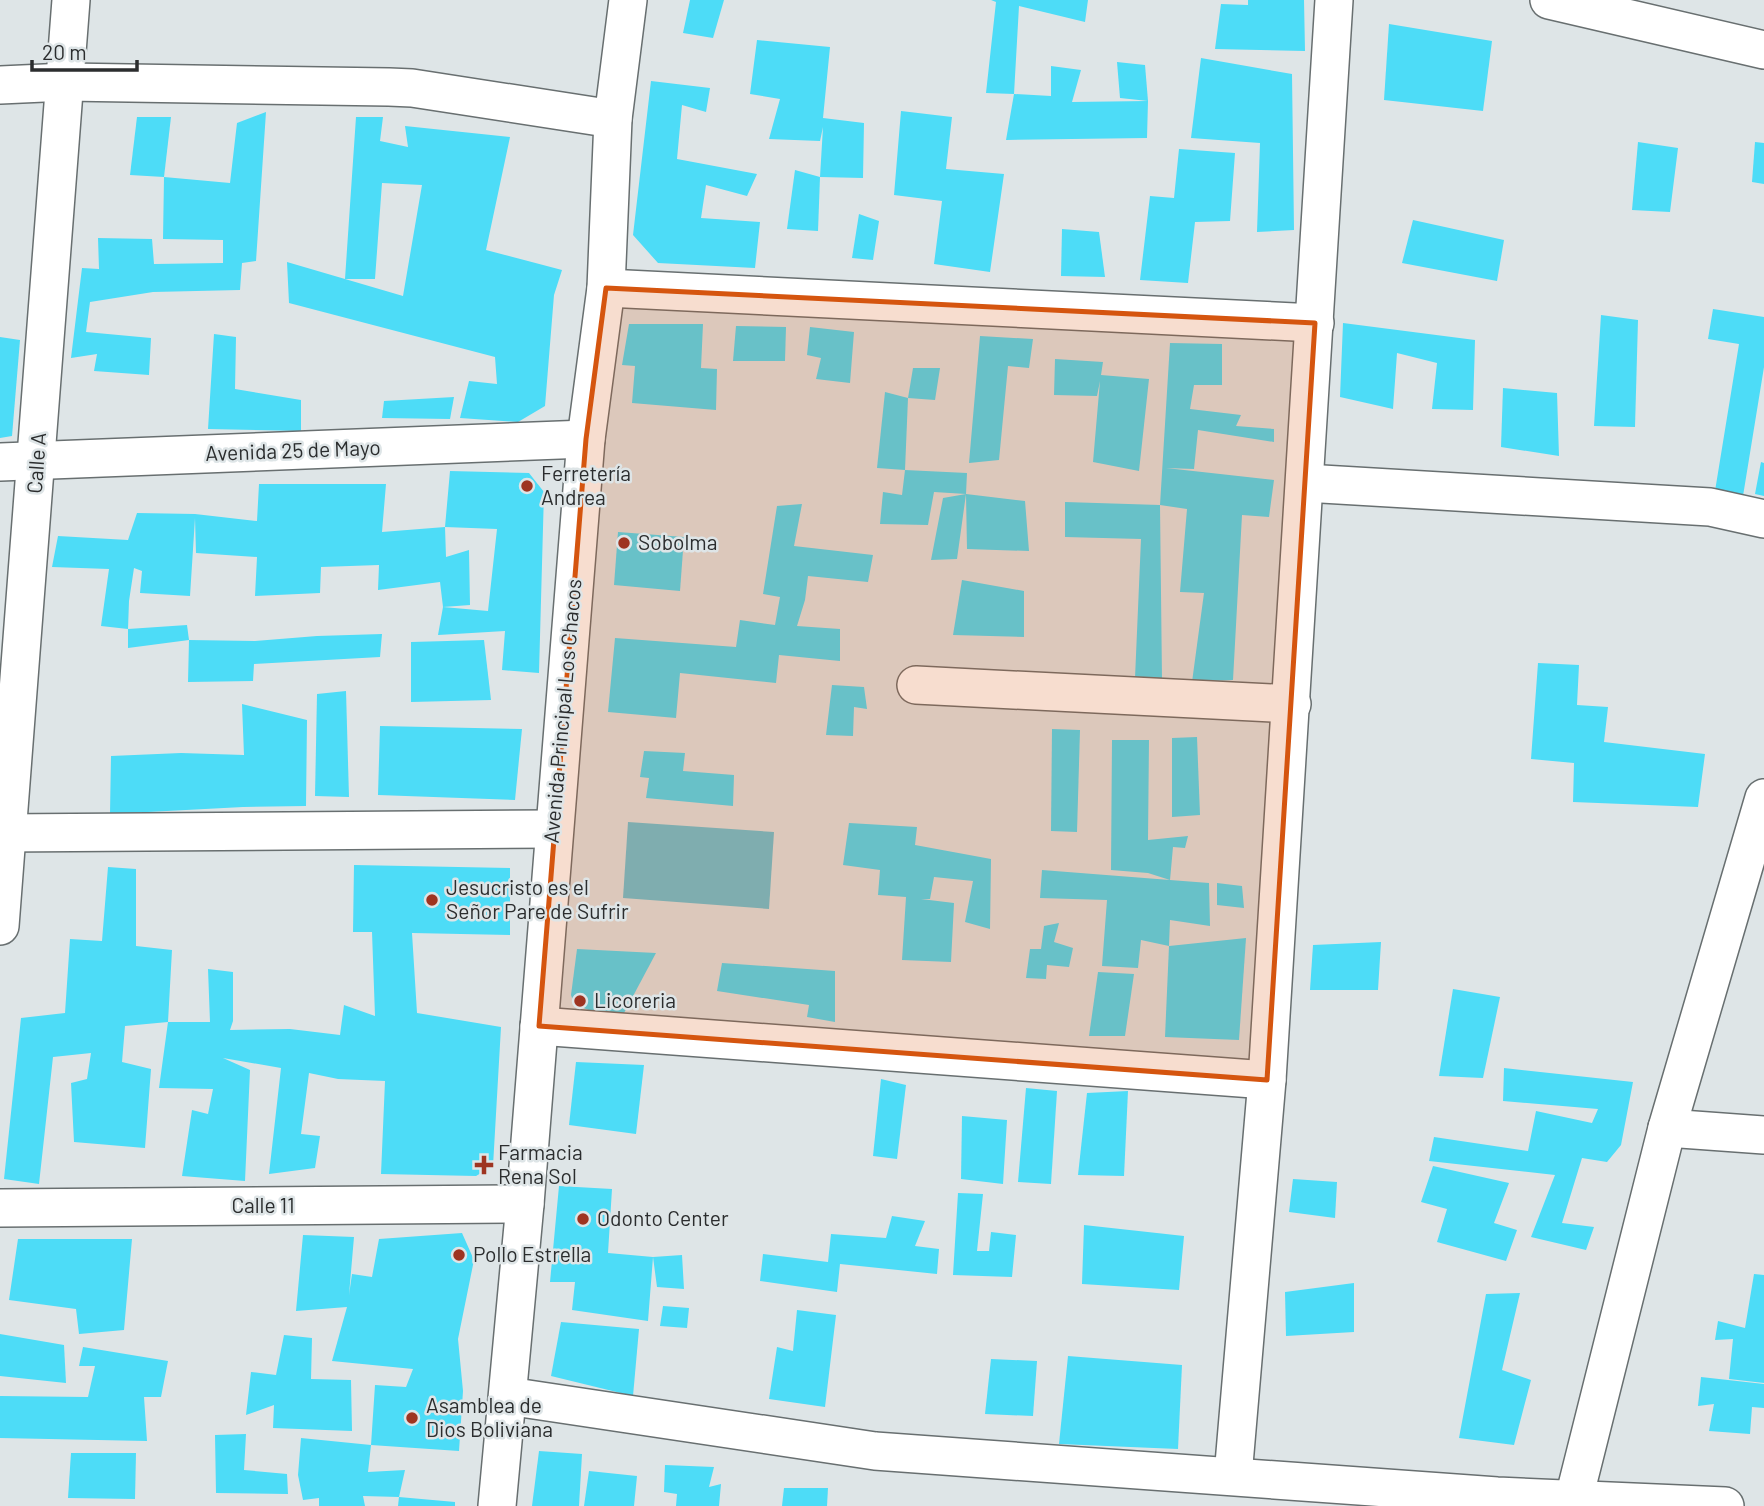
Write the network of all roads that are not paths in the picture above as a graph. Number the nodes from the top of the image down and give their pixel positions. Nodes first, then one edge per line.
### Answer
1 (71, 0) edge
2 (628, 0) edge
3 (1334, 0) edge
4 (1549, 0) edge
5 (1764, 50) edge
6 (66, 82) junction
7 (0, 85) edge
8 (613, 119) junction
9 (606, 288) junction
10 (1315, 323) junction
11 (586, 439) junction
12 (37, 461) junction
13 (0, 462) edge
14 (1305, 483) junction
15 (1764, 519) edge
16 (916, 685) dead end
17 (1292, 704) junction
18 (1764, 798) edge
19 (553, 830) junction
20 (4, 832) edge
21 (0, 926) edge
22 (539, 1026) junction
23 (1267, 1080) junction
24 (1667, 1128) junction
25 (1764, 1135) edge
26 (525, 1204) junction
27 (0, 1208) edge
28 (508, 1396) junction
29 (1233, 1476) junction
30 (1572, 1503) edge
31 (497, 1506) edge
32 (1726, 1506) edge

1 - 6 street, Calle A
2 - 8 street, Avenida Principal Los Chacos
3 - 10 street
4 - 5 street
6 - 7 street
6 - 8 street
6 - 12 street, Calle A
8 - 9 street, Avenida Principal Los Chacos
9 - 10 street
9 - 11 street, Avenida Principal Los Chacos
10 - 14 street
11 - 12 street, Avenida 25 de Mayo
11 - 19 street, Avenida Principal Los Chacos
12 - 13 street, Avenida 25 de Mayo
12 - 20 street, Calle A
14 - 15 street
14 - 17 street
16 - 17 street
17 - 23 street
18 - 24 street
19 - 20 street
19 - 22 street, Avenida Principal Los Chacos
20 - 21 street, Calle A
22 - 23 street
22 - 26 street, Avenida Principal Los Chacos
23 - 29 street
24 - 25 street
24 - 30 street
26 - 27 street, Calle 11
26 - 28 street, Avenida Principal Los Chacos
28 - 29 street
28 - 31 street, Avenida Principal Los Chacos
29 - 30 street
30 - 32 street

